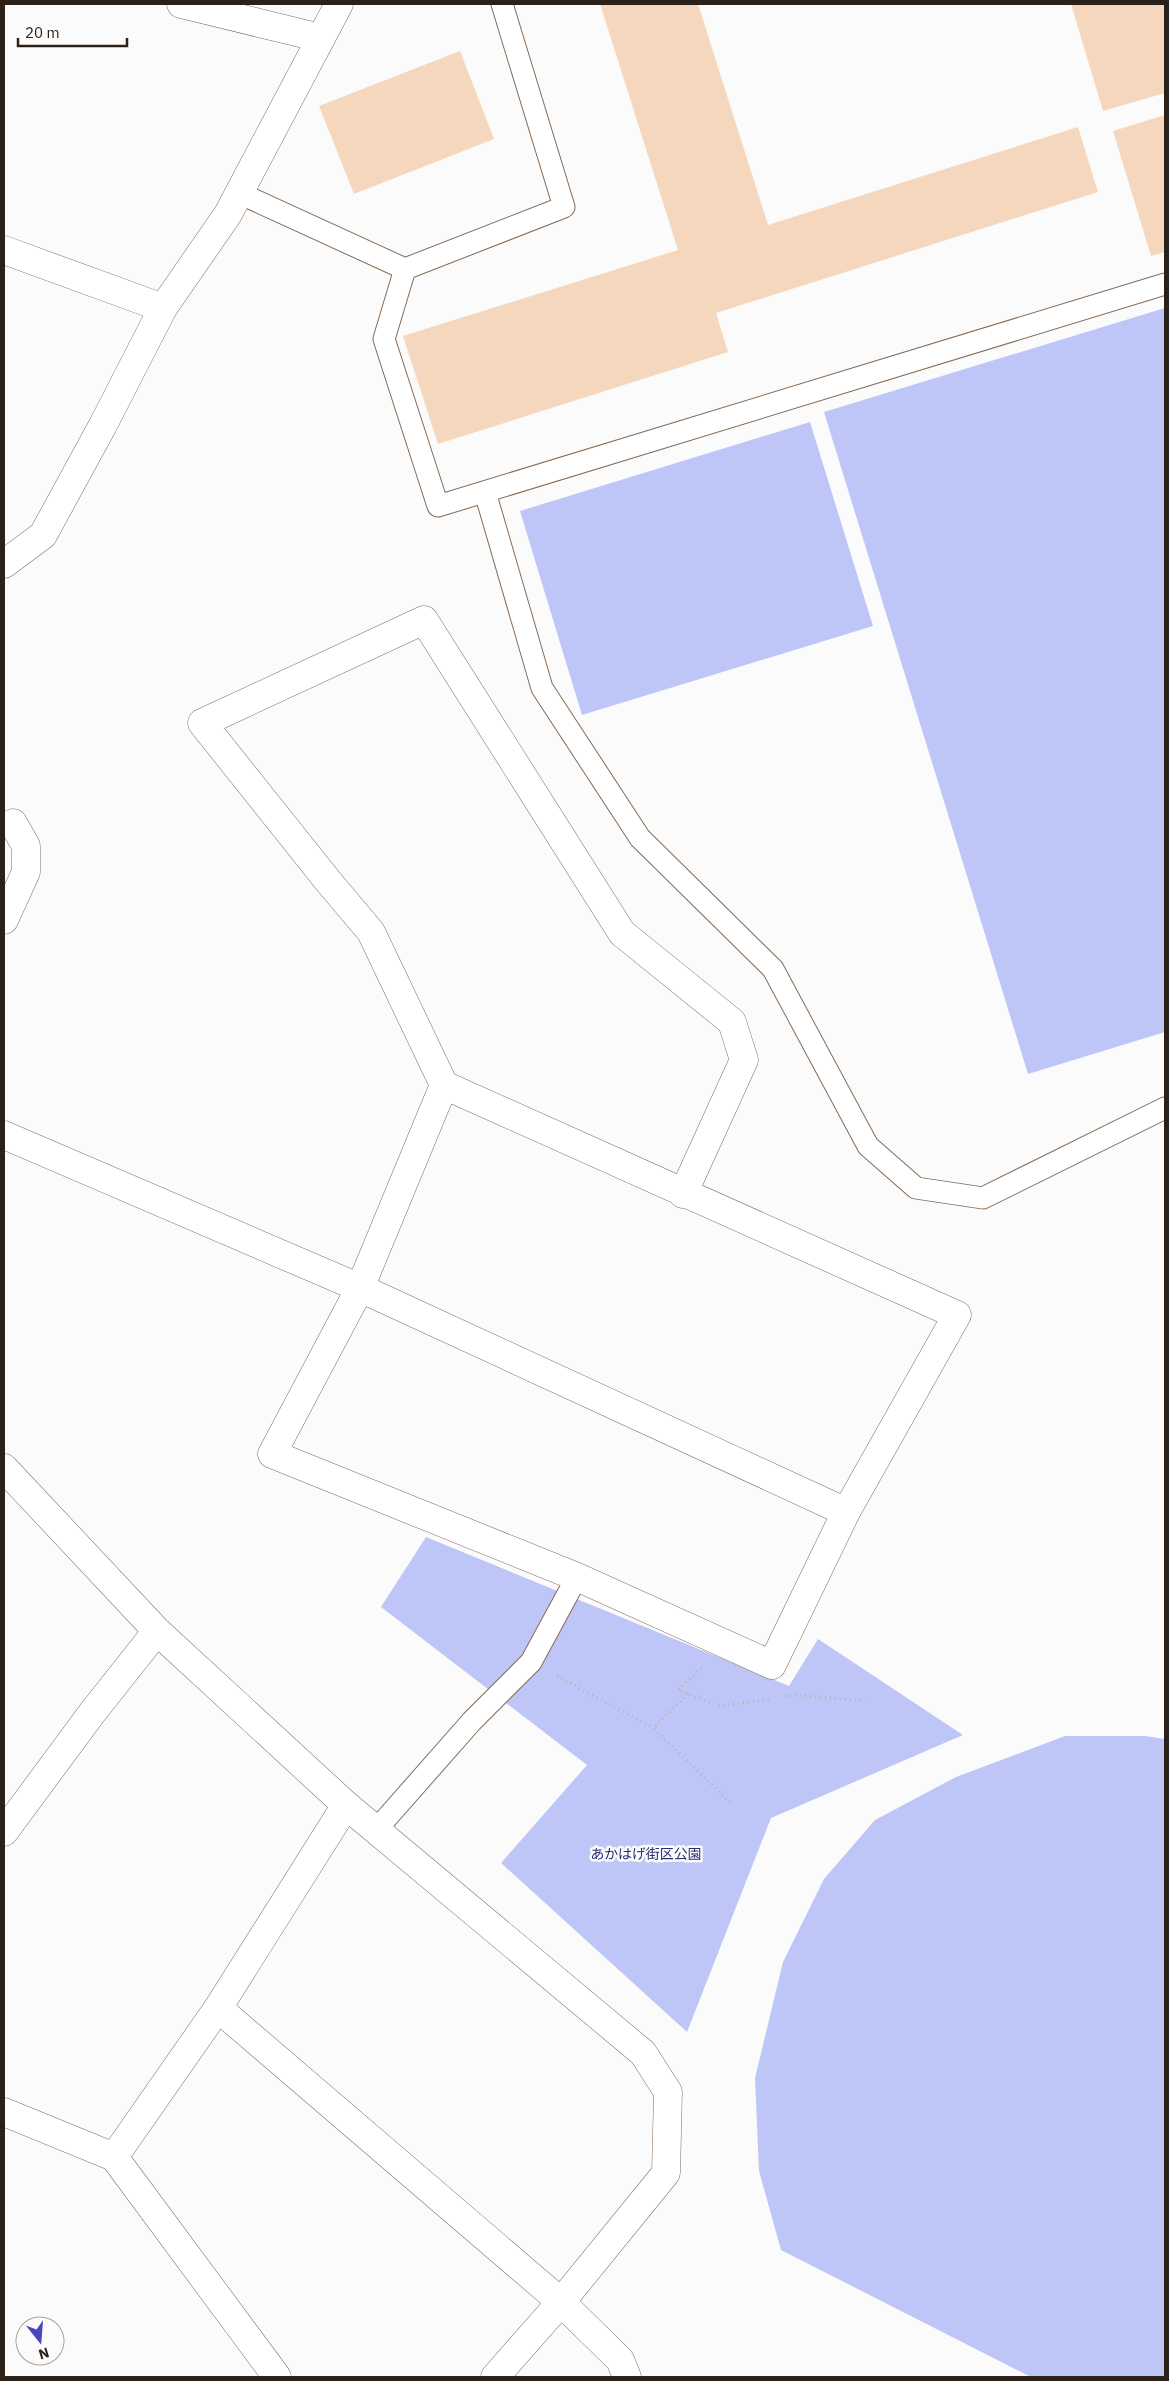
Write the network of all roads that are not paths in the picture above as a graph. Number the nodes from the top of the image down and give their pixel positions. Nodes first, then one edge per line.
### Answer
1 (181, 4) edge
2 (339, 4) edge
3 (502, 4) edge
4 (321, 38) junction
5 (239, 193) junction
6 (4, 250) edge
7 (405, 269) junction
8 (1165, 284) edge
9 (163, 308) junction
10 (484, 492) junction
11 (4, 564) edge
12 (13, 823) dead end
13 (4, 920) edge
14 (444, 1085) junction
15 (1165, 1108) edge
16 (4, 1135) edge
17 (682, 1194) junction
18 (360, 1288) junction
19 (4, 1468) edge
20 (846, 1512) junction
21 (577, 1577) junction
22 (157, 1631) junction
23 (346, 1805) junction
24 (376, 1830) junction
25 (4, 1832) edge
26 (218, 2008) junction
27 (4, 2112) edge
28 (114, 2157) junction
29 (561, 2302) junction
30 (277, 2377) edge
31 (495, 2377) edge
32 (627, 2377) edge

1 - 4 street
2 - 4 street
3 - 7 lane
4 - 5 street
5 - 7 lane
5 - 9 street
6 - 9 street
7 - 10 lane
8 - 10 lane
9 - 11 street
10 - 15 lane
12 - 13 street
14 - 17 street
14 - 17 street
14 - 18 street
16 - 18 street
17 - 20 street
18 - 20 street
18 - 21 street
19 - 22 street
20 - 21 street
21 - 24 lane
22 - 23 street
22 - 25 street
23 - 24 street
23 - 26 street
24 - 29 street
26 - 28 street
26 - 29 street
27 - 28 street
28 - 30 street
29 - 31 street
29 - 32 street

